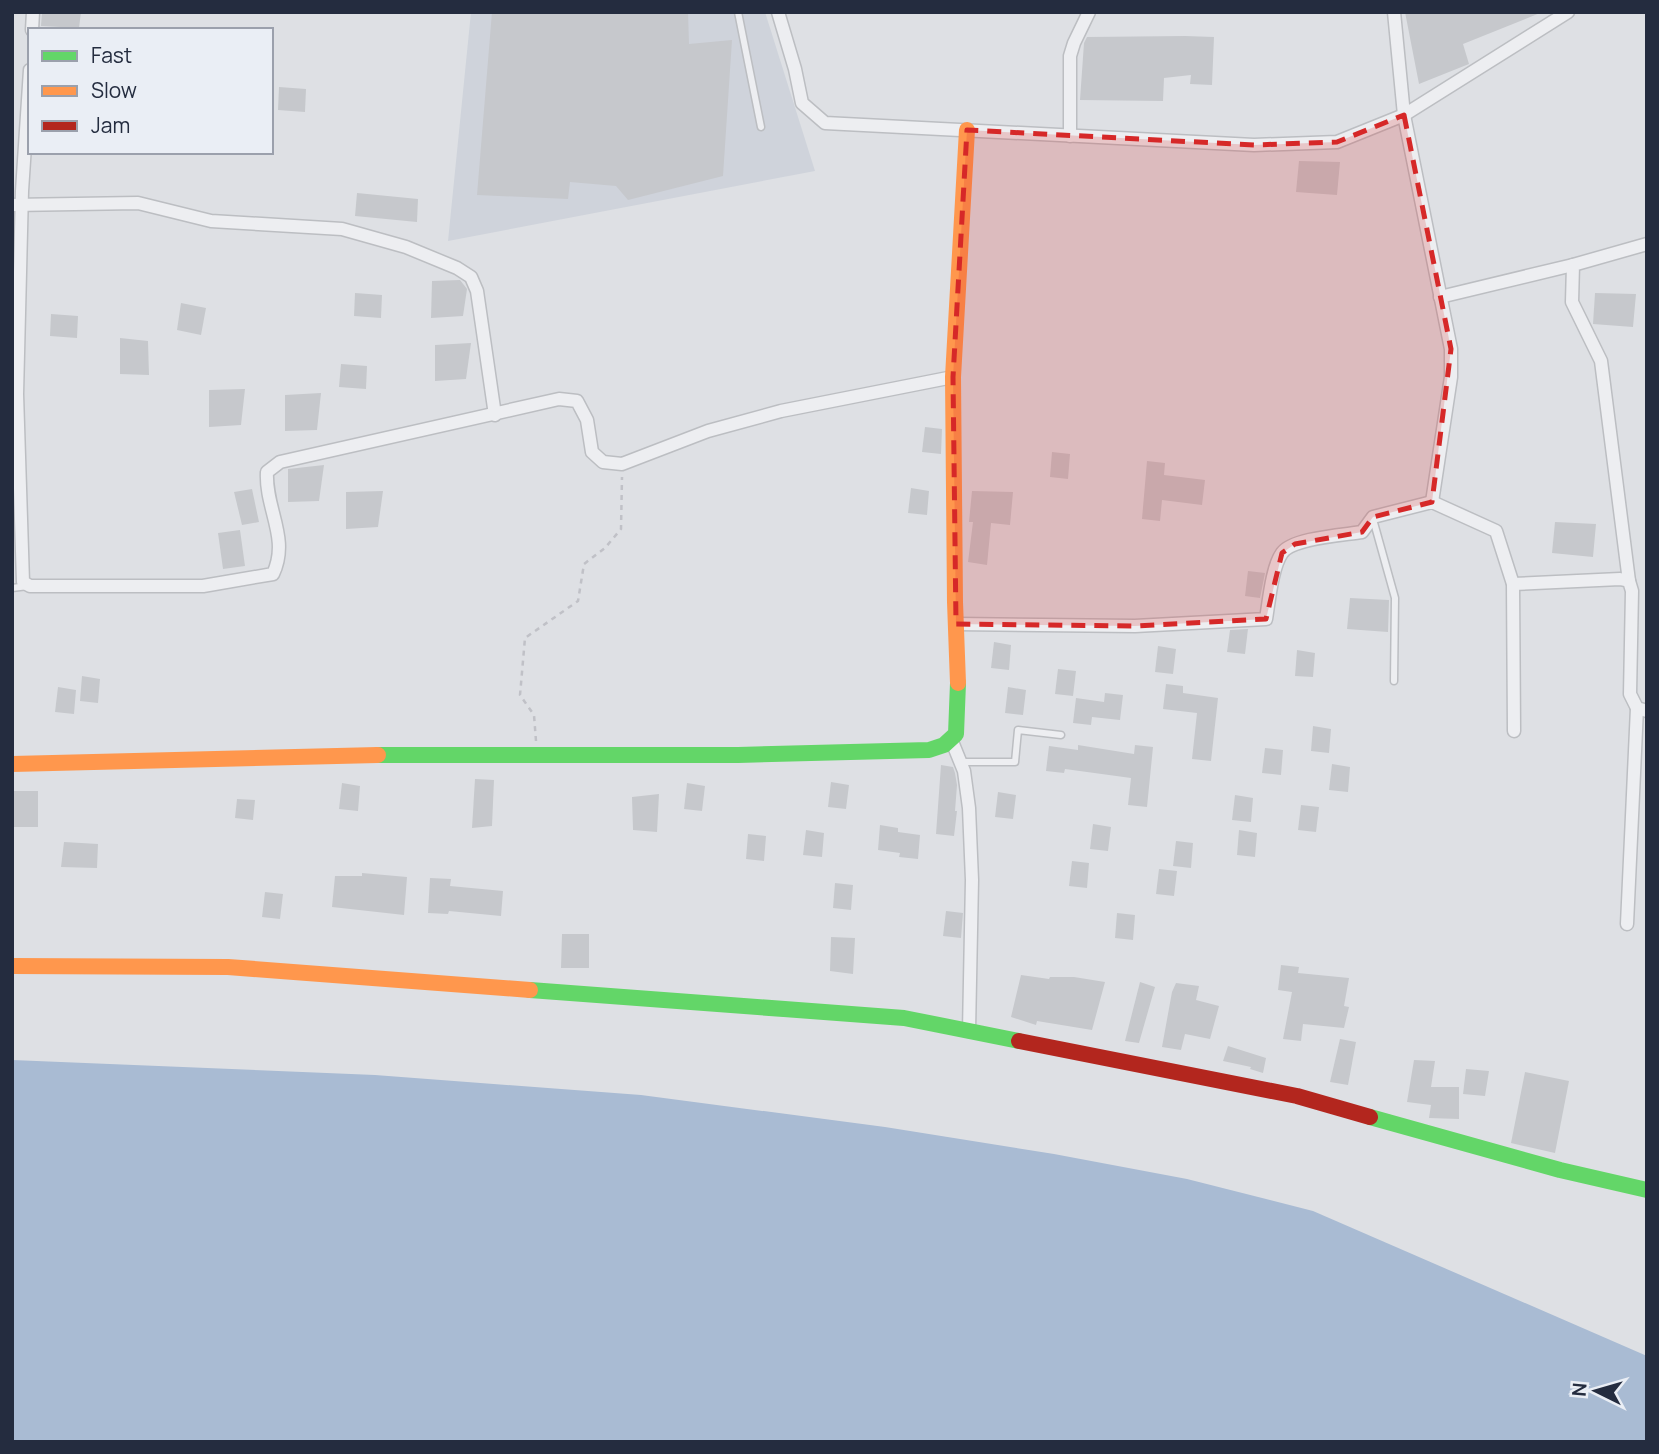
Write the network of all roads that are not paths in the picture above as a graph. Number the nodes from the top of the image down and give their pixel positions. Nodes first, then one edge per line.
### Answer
1 (738, 12) edge
2 (778, 12) edge
3 (1090, 12) edge
4 (1394, 12) edge
5 (1568, 12) edge
6 (28, 91) edge
7 (1404, 115) junction
8 (761, 127) dead end
9 (967, 130) junction
10 (1070, 136) junction
11 (17, 205) edge
12 (1647, 244) edge
13 (1573, 265) junction
14 (1440, 297) junction
15 (953, 377) junction
16 (15, 395) edge
17 (495, 415) junction
18 (1432, 502) junction
19 (1373, 517) junction
20 (1629, 581) junction
21 (1513, 583) junction
22 (30, 586) junction
23 (12, 588) edge
24 (956, 624) junction
25 (1394, 681) dead end
26 (1642, 710) edge
27 (1514, 731) dead end
28 (1061, 736) dead end
29 (951, 739) junction
30 (961, 762) junction
31 (12, 764) edge
32 (1627, 924) dead end
33 (12, 966) edge
34 (969, 1031) junction
35 (1647, 1190) edge

1 - 8 lane
2 - 9 street
3 - 10 street
4 - 7 street
5 - 7 street
6 - 11 street
7 - 10 street
7 - 14 street
9 - 10 street
9 - 15 street
11 - 16 street
11 - 17 street
12 - 13 street
13 - 14 street
13 - 20 street
14 - 18 street
15 - 17 street
15 - 24 street
16 - 22 street
17 - 22 street
18 - 19 street
18 - 21 street
19 - 24 street
19 - 25 lane
20 - 21 street
20 - 26 street
21 - 27 street
22 - 23 lane
24 - 29 street
26 - 32 street
28 - 30 lane
29 - 30 street
29 - 31 street
30 - 34 street
33 - 34 street
34 - 35 street

